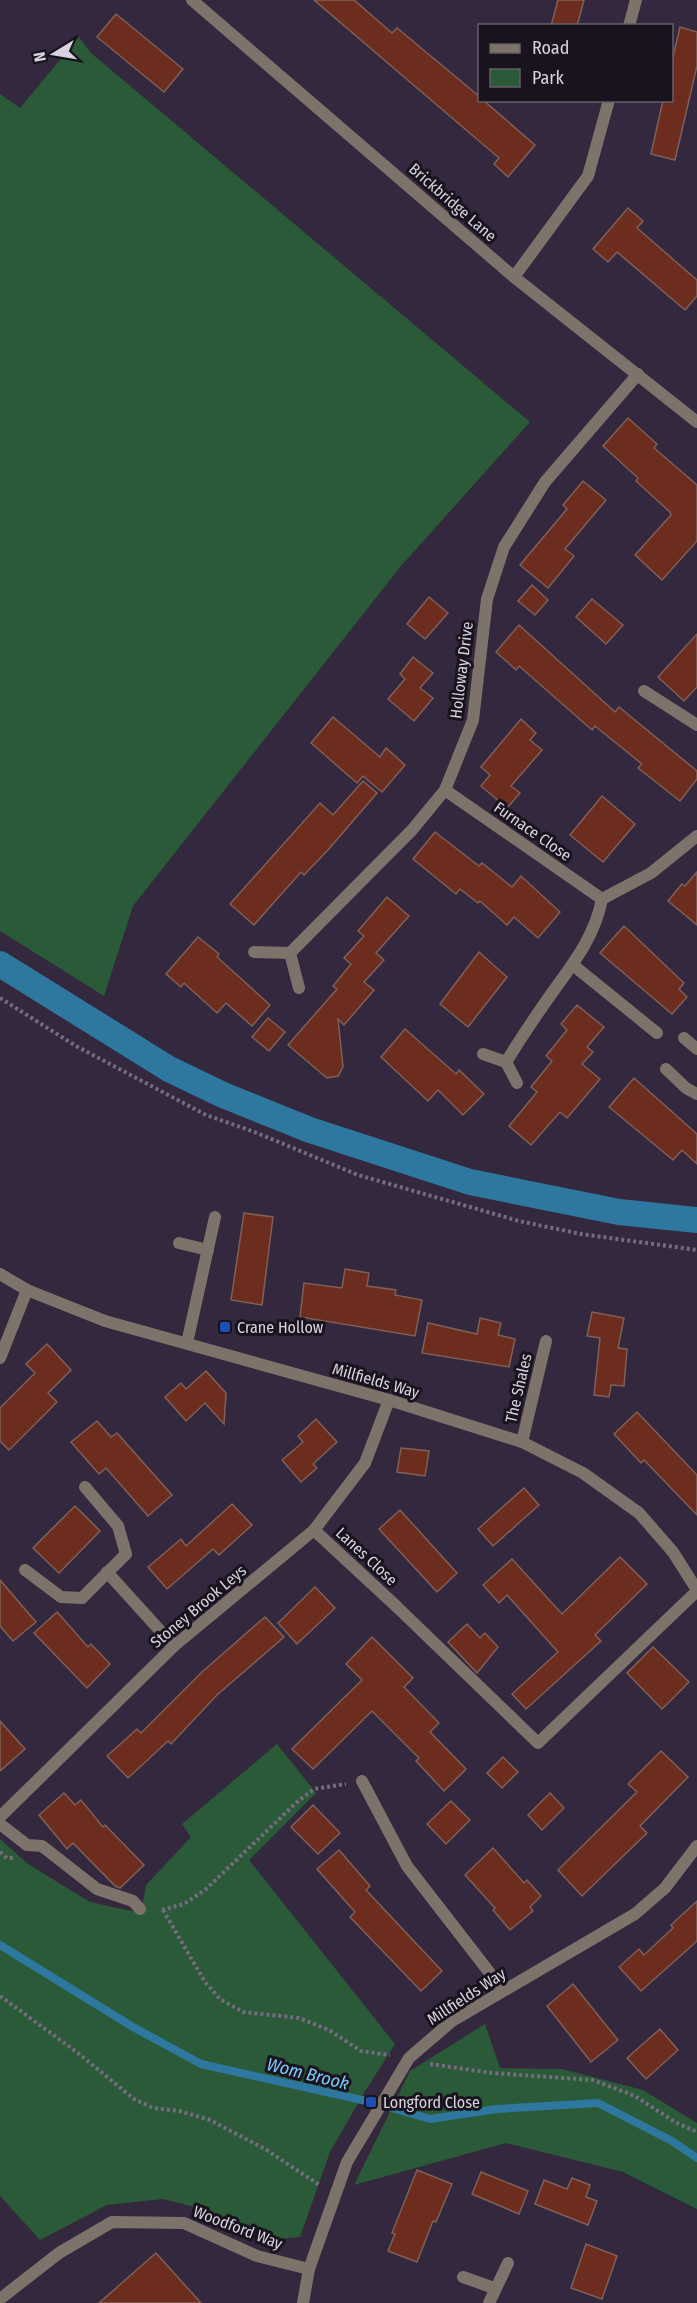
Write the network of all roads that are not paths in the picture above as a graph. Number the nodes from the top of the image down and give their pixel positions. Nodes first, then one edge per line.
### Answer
1 (192, 0) edge
2 (636, 0) edge
3 (630, 24) edge
4 (608, 102) edge
5 (514, 276) junction
6 (638, 374) junction
7 (697, 422) edge
8 (644, 691) dead end
9 (697, 724) edge
10 (445, 790) junction
11 (697, 836) edge
12 (602, 899) junction
13 (254, 952) dead end
14 (290, 953) junction
15 (573, 965) junction
16 (299, 988) dead end
17 (657, 1033) dead end
18 (684, 1038) dead end
19 (697, 1049) edge
20 (483, 1054) dead end
21 (506, 1062) junction
22 (666, 1069) dead end
23 (517, 1083) dead end
24 (697, 1094) edge
25 (215, 1217) dead end
26 (179, 1243) dead end
27 (208, 1250) junction
28 (0, 1274) edge
29 (27, 1290) junction
30 (546, 1341) dead end
31 (187, 1343) junction
32 (0, 1358) edge
33 (389, 1400) junction
34 (522, 1442) junction
35 (85, 1487) dead end
36 (314, 1530) junction
37 (25, 1570) dead end
38 (107, 1572) junction
39 (697, 1591) edge
40 (174, 1646) junction
41 (362, 1782) road end
42 (0, 1817) edge
43 (0, 1824) edge
44 (697, 1846) edge
45 (692, 1863) edge
46 (140, 1909) road end
47 (503, 1990) junction
48 (508, 2263) dead end
49 (309, 2269) junction
50 (464, 2277) dead end
51 (494, 2288) junction
52 (0, 2299) edge
53 (303, 2303) edge
54 (489, 2303) edge

1 - 5 street, Brickbridge Lane
2 - 3 street
4 - 5 street
5 - 6 street, Brickbridge Lane
6 - 7 street, Brickbridge Lane
6 - 10 street, Holloway Drive
8 - 9 street
10 - 12 street, Furnace Close
10 - 14 street, Holloway Drive
11 - 12 street
12 - 15 street
13 - 14 street
14 - 16 street
15 - 17 street
15 - 21 street
18 - 19 street
20 - 21 street
21 - 23 street
22 - 24 street
25 - 27 street
26 - 27 street
27 - 31 street
28 - 29 street, Millfields Way
29 - 31 street, Millfields Way
29 - 32 street
30 - 34 street, The Shales
31 - 33 street, Millfields Way
33 - 34 street, Millfields Way
33 - 36 street, Stoney Brook Leys
34 - 39 street, Millfields Way
35 - 38 street
36 - 39 street, Lanes Close
36 - 40 street, Stoney Brook Leys
37 - 38 street
38 - 40 street
40 - 42 street, Stoney Brook Leys
41 - 47 street
43 - 46 street
44 - 45 street, Millfields Way
45 - 47 street, Millfields Way
47 - 49 street, Millfields Way
48 - 51 street
49 - 52 street, Woodford Way
49 - 53 street, Millfields Way
50 - 51 street
51 - 54 street

